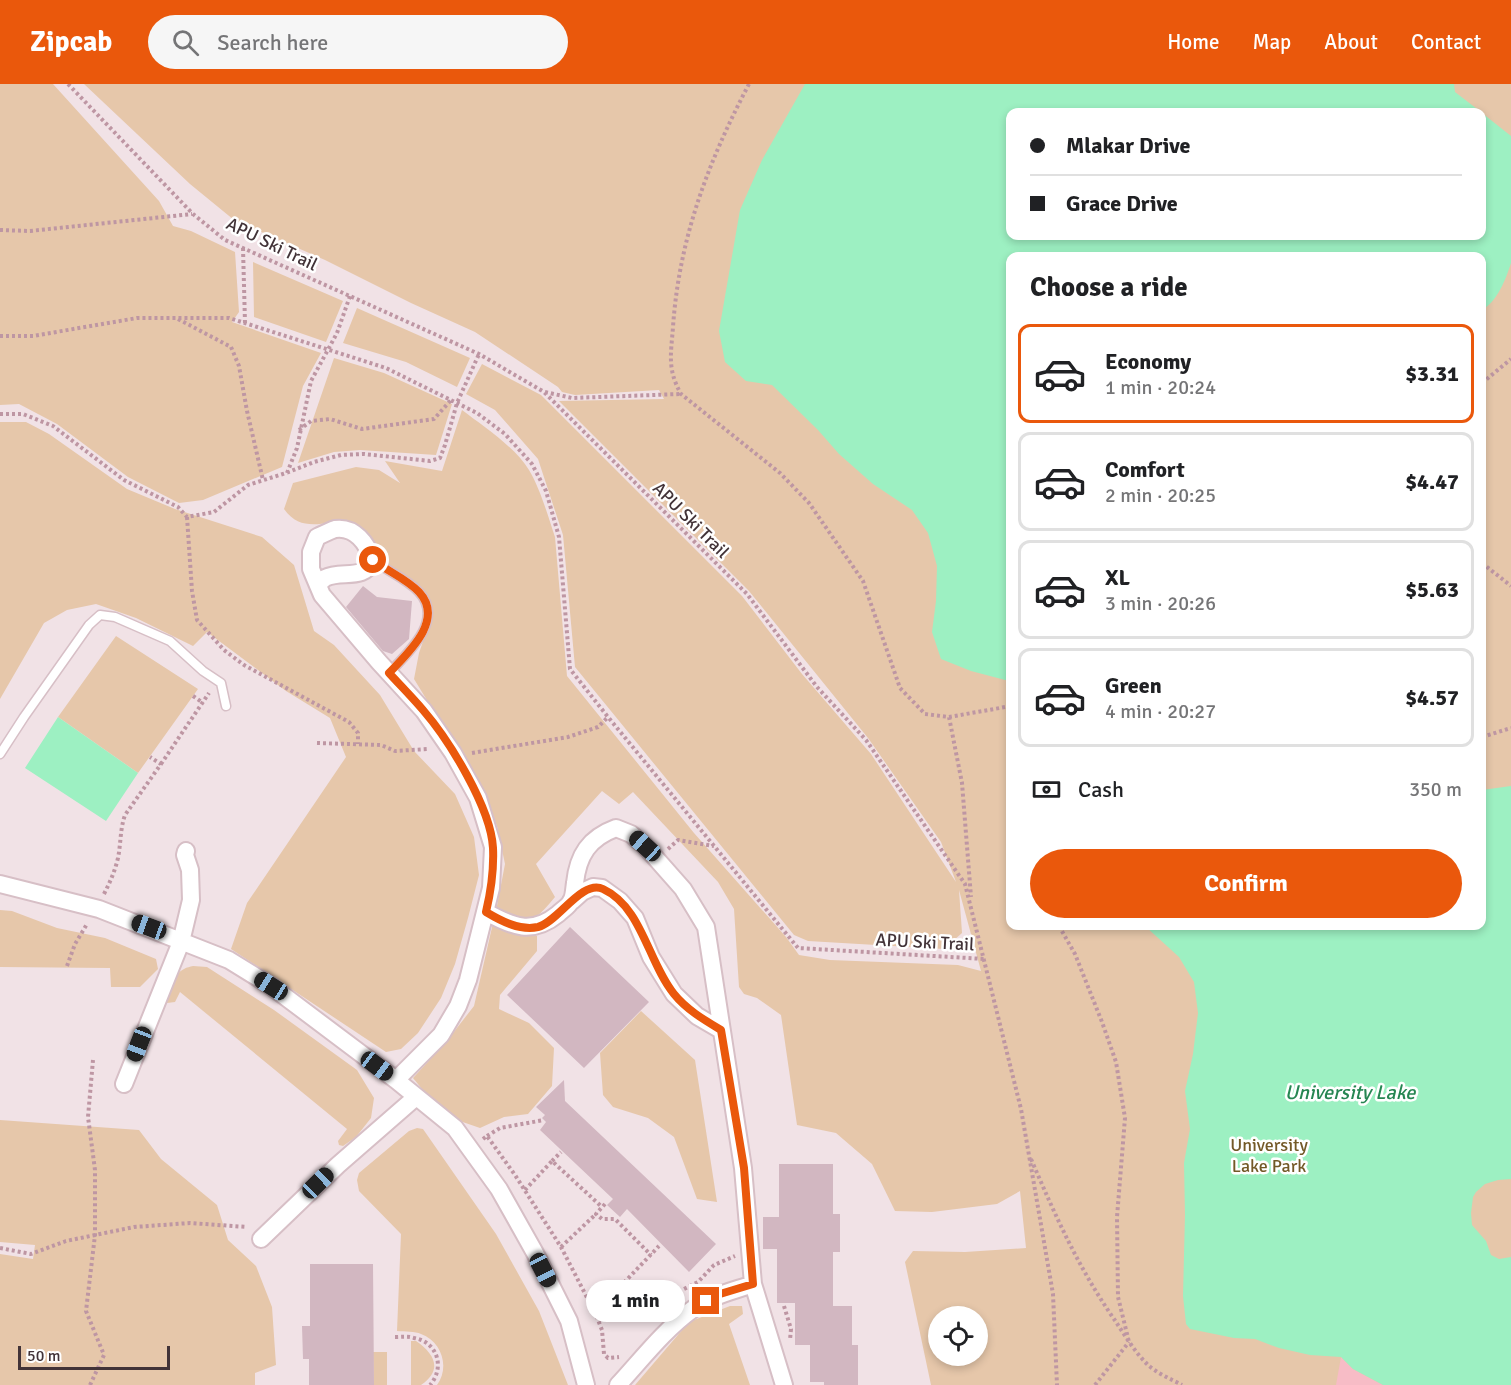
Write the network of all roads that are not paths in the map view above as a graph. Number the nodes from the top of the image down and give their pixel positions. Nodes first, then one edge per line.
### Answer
1 (373, 560) junction
2 (318, 585) junction
3 (389, 673) junction
4 (226, 706) dead end
5 (0, 754) edge
6 (186, 851) dead end
7 (0, 884) edge
8 (572, 901) junction
9 (486, 912) junction
10 (181, 942) junction
11 (721, 1030) junction
12 (396, 1080) junction
13 (124, 1084) dead end
14 (416, 1097) junction
15 (261, 1239) road end
16 (753, 1284) junction
17 (586, 1385) edge
18 (618, 1385) edge
19 (784, 1385) edge

1 - 2 street
1 - 2 street
1 - 3 lane
2 - 3 street
3 - 9 street
4 - 5 lane
6 - 10 street
7 - 10 street
8 - 9 street
8 - 11 street
8 - 11 street
9 - 12 street
10 - 12 street
10 - 13 street
11 - 16 street
12 - 14 street
14 - 15 street
14 - 17 street
16 - 18 street
16 - 19 street

